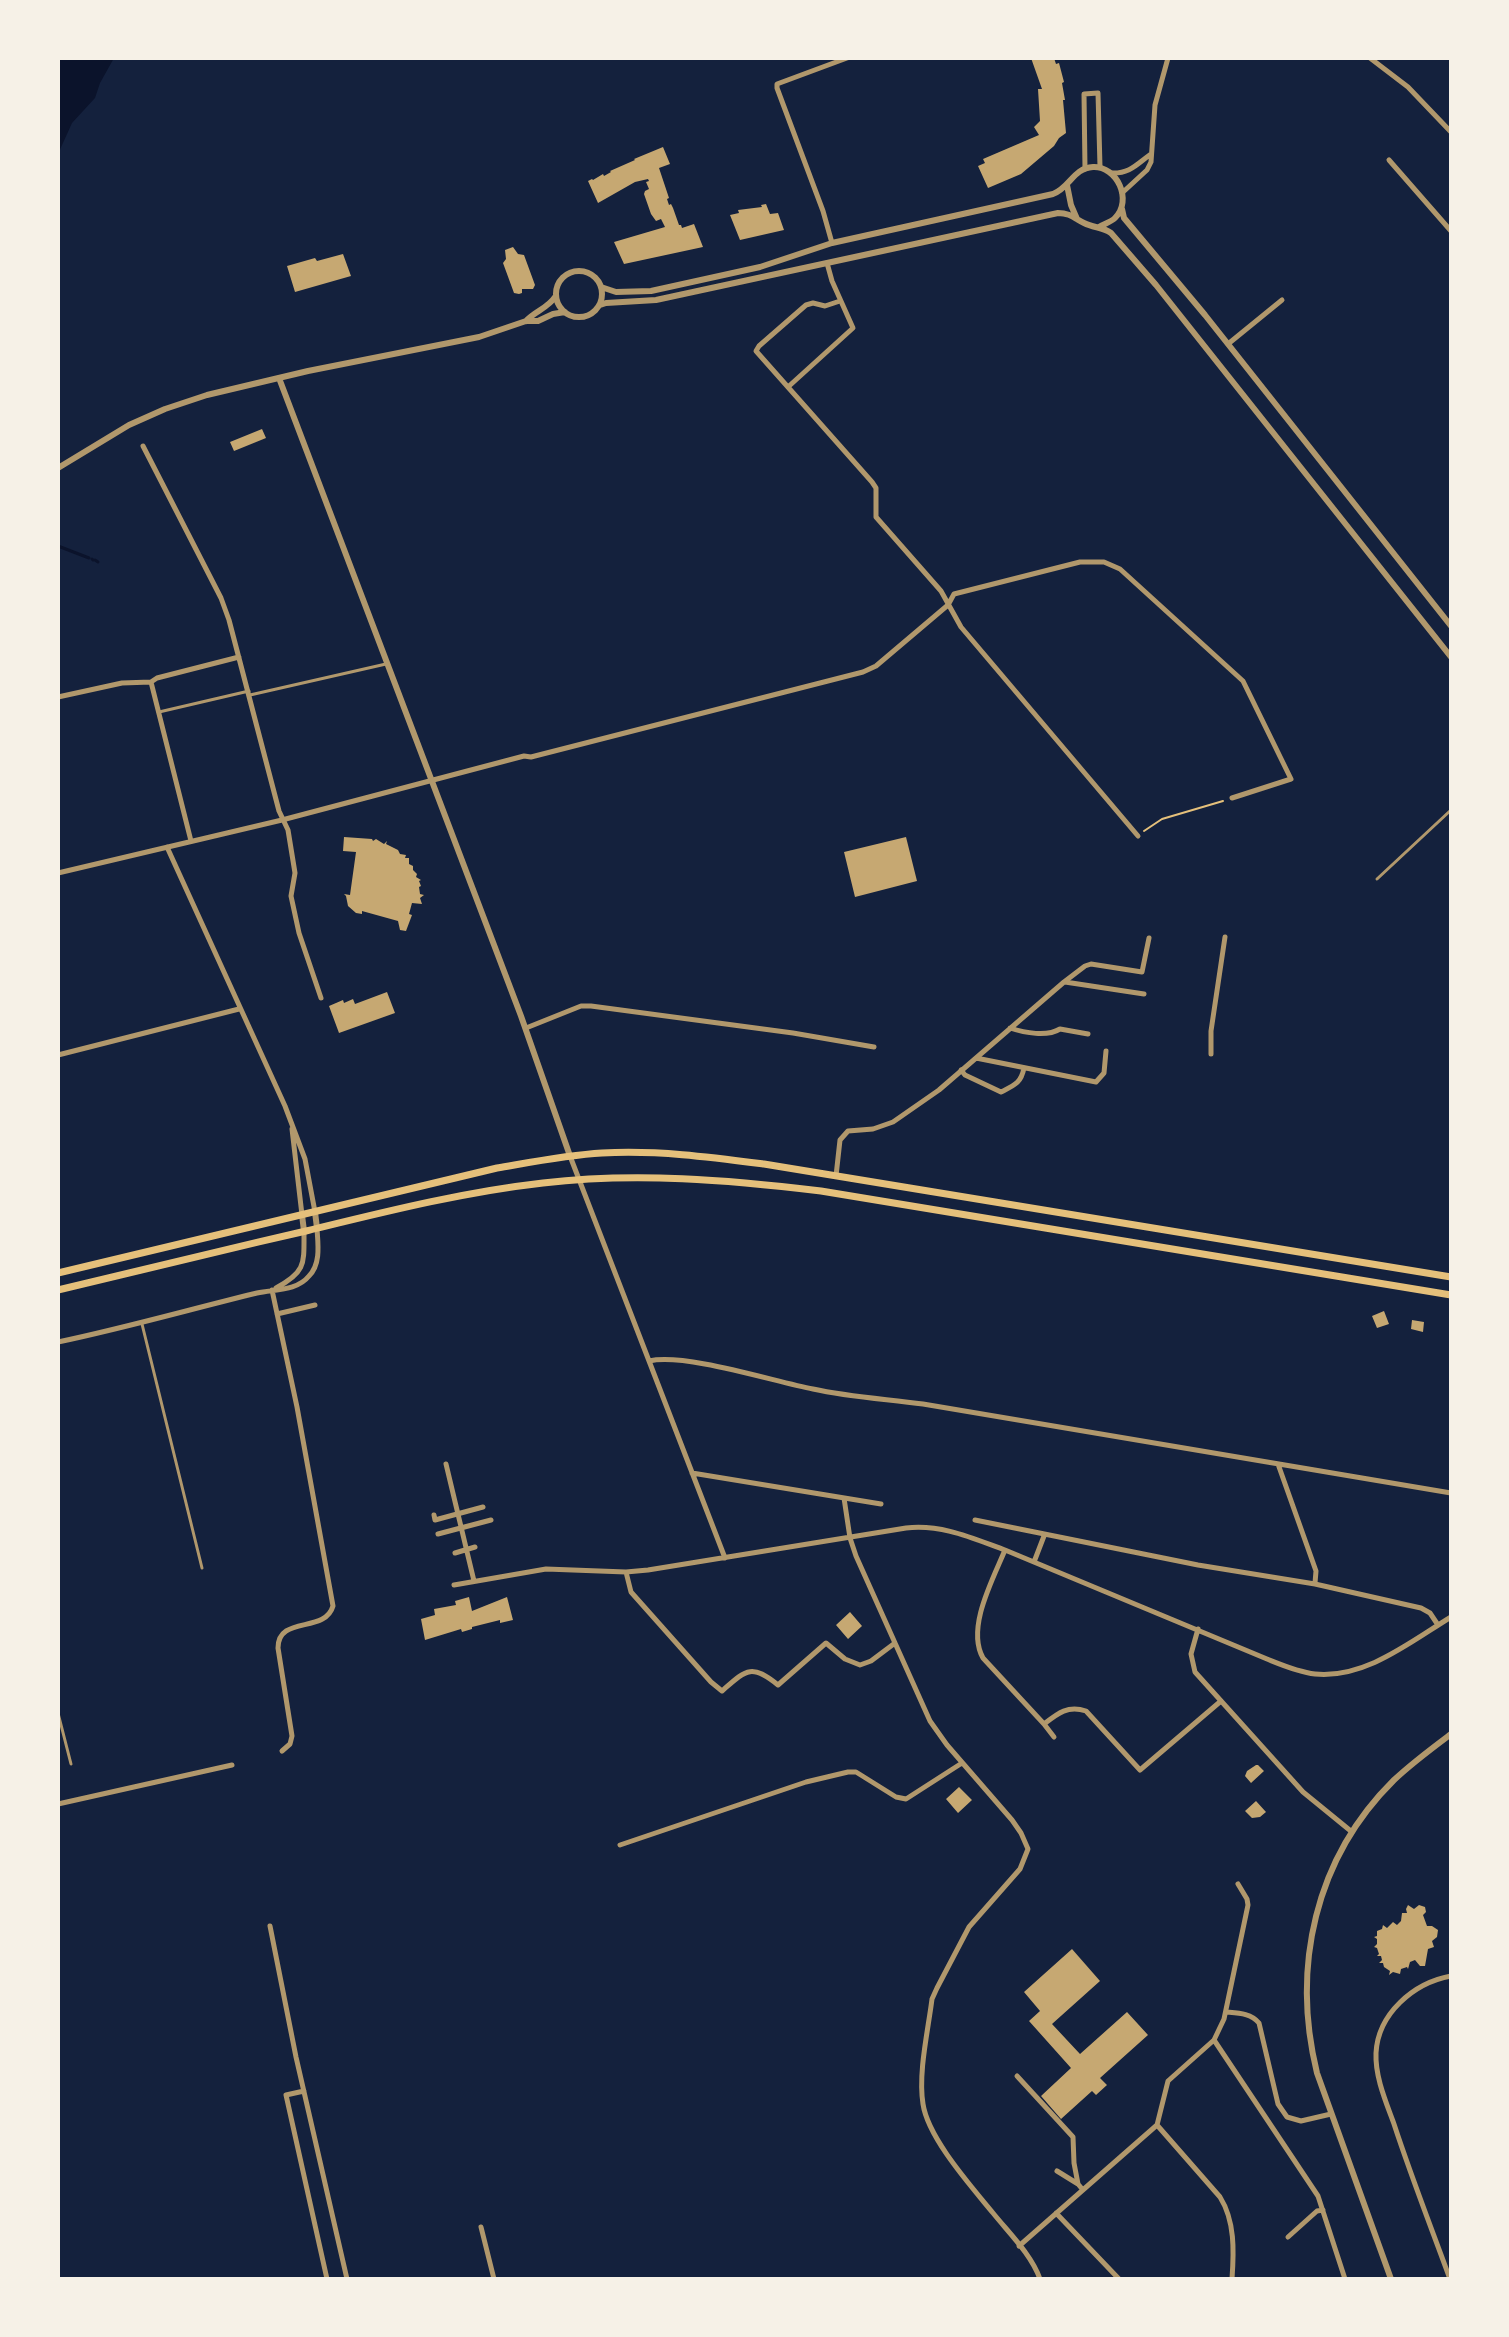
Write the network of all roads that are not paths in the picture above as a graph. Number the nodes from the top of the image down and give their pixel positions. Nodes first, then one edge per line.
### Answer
1 (847, 58) edge
2 (1168, 58) edge
3 (1370, 58) edge
4 (1451, 132) edge
5 (1152, 153) junction
6 (1389, 160) dead end
7 (1100, 167) junction
8 (1085, 169) junction
9 (1111, 173) junction
10 (1067, 185) junction
11 (1122, 193) junction
12 (1121, 204) junction
13 (1077, 219) junction
14 (1099, 227) junction
15 (1451, 231) edge
16 (832, 243) junction
17 (827, 262) junction
18 (601, 287) junction
19 (555, 297) junction
20 (1282, 300) dead end
21 (840, 301) junction
22 (600, 305) junction
23 (565, 312) junction
24 (526, 321) junction
25 (1228, 344) junction
26 (279, 378) junction
27 (788, 387) junction
28 (143, 446) dead end
29 (58, 468) edge
30 (948, 605) junction
31 (1451, 626) edge
32 (239, 657) junction
33 (1451, 657) edge
34 (388, 663) junction
35 (151, 682) junction
36 (250, 693) junction
37 (58, 697) edge
38 (159, 712) junction
39 (432, 781) junction
40 (1232, 798) road end
41 (1451, 810) edge
42 (282, 820) junction
43 (1138, 836) road end
44 (191, 841) junction
45 (167, 847) junction
46 (58, 873) edge
47 (1377, 879) dead end
48 (1225, 937) dead end
49 (1149, 938) dead end
50 (1064, 982) junction
51 (1144, 994) dead end
52 (321, 998) dead end
53 (239, 1009) junction
54 (526, 1028) junction
55 (1010, 1028) junction
56 (1088, 1034) dead end
57 (874, 1047) dead end
58 (1106, 1051) dead end
59 (1211, 1054) dead end
60 (58, 1055) edge
61 (975, 1058) junction
62 (1024, 1068) junction
63 (961, 1070) junction
64 (292, 1124) junction
65 (570, 1156) junction
66 (836, 1176) junction
67 (578, 1180) junction
68 (315, 1212) junction
69 (302, 1215) junction
70 (317, 1228) junction
71 (304, 1231) junction
72 (58, 1273) edge
73 (1451, 1277) edge
74 (58, 1290) edge
75 (272, 1290) junction
76 (1451, 1295) edge
77 (315, 1305) dead end
78 (277, 1314) junction
79 (142, 1324) junction
80 (58, 1342) edge
81 (649, 1361) junction
82 (1277, 1463) junction
83 (446, 1464) dead end
84 (692, 1473) junction
85 (1451, 1493) edge
86 (844, 1498) junction
87 (881, 1504) dead end
88 (483, 1507) dead end
89 (458, 1514) junction
90 (434, 1515) dead end
91 (491, 1520) dead end
92 (975, 1520) dead end
93 (461, 1527) junction
94 (438, 1534) dead end
95 (1044, 1536) junction
96 (850, 1538) junction
97 (475, 1547) dead end
98 (467, 1550) junction
99 (1005, 1550) junction
100 (455, 1553) dead end
101 (725, 1558) junction
102 (1034, 1562) junction
103 (202, 1568) dead end
104 (626, 1572) junction
105 (474, 1581) junction
106 (1315, 1584) junction
107 (454, 1585) dead end
108 (1451, 1617) edge
109 (1438, 1625) junction
110 (1198, 1629) junction
111 (895, 1643) junction
112 (1221, 1701) junction
113 (58, 1713) edge
114 (1044, 1724) junction
115 (1451, 1734) edge
116 (1054, 1737) dead end
117 (282, 1751) dead end
118 (962, 1763) junction
119 (71, 1764) dead end
120 (232, 1765) dead end
121 (58, 1804) edge
122 (1352, 1832) junction
123 (620, 1845) dead end
124 (1238, 1884) dead end
125 (270, 1926) dead end
126 (1451, 1976) edge
127 (1226, 2012) junction
128 (1214, 2040) junction
129 (1017, 2076) dead end
130 (304, 2091) junction
131 (1331, 2114) junction
132 (1157, 2125) junction
133 (1057, 2171) dead end
134 (1078, 2184) junction
135 (1083, 2190) junction
136 (1323, 2210) junction
137 (1056, 2213) junction
138 (481, 2227) dead end
139 (1288, 2237) dead end
140 (1019, 2246) junction
141 (327, 2279) edge
142 (347, 2279) edge
143 (494, 2279) edge
144 (1040, 2279) edge
145 (1118, 2279) edge
146 (1232, 2279) edge
147 (1345, 2279) edge
148 (1391, 2279) edge
149 (1450, 2279) edge

1 - 16 street
2 - 5 street
3 - 4 street
5 - 9 street
5 - 11 street
6 - 15 street
7 - 8 street
7 - 8 street
7 - 9 street
8 - 10 street
9 - 11 street
10 - 13 street
10 - 16 street
11 - 12 street
12 - 14 street
12 - 25 street
13 - 14 street
13 - 17 street
14 - 33 street
16 - 18 street
17 - 21 street
17 - 22 street
18 - 19 street
18 - 22 street
19 - 23 street
19 - 24 street
20 - 25 street
21 - 27 street
21 - 27 street
22 - 23 street
23 - 24 street
24 - 26 street
25 - 31 street
26 - 29 street
26 - 34 street
27 - 30 street
28 - 32 street
30 - 39 street
30 - 40 street
30 - 43 street
32 - 35 street
32 - 36 street
34 - 36 lane
34 - 39 street
35 - 37 street
35 - 38 street
36 - 38 lane
36 - 42 street
38 - 44 street
39 - 42 street
39 - 54 street
41 - 47 lane
42 - 44 street
42 - 52 street
44 - 45 street
45 - 46 street
45 - 53 street
48 - 59 street
49 - 50 street
50 - 51 street
50 - 55 street
53 - 60 street
53 - 64 street
54 - 57 street
54 - 65 street
55 - 56 street
55 - 61 street
58 - 62 street
61 - 62 street
61 - 63 street
62 - 63 street
63 - 66 street
64 - 68 street
64 - 69 street
65 - 66 main road
65 - 67 street
65 - 68 main road
66 - 73 main road
67 - 70 main road
67 - 76 main road
67 - 81 street
68 - 69 main road
68 - 70 street
69 - 71 street
69 - 72 main road
70 - 71 main road
70 - 75 street
71 - 74 main road
71 - 75 street
75 - 78 street
75 - 79 street
77 - 78 street
78 - 117 street
79 - 80 street
79 - 103 lane
81 - 82 street
81 - 84 street
82 - 85 street
82 - 106 street
83 - 89 street
84 - 86 street
84 - 101 street
86 - 87 street
86 - 96 street
88 - 89 street
89 - 90 street
89 - 93 street
91 - 93 street
92 - 95 street
93 - 94 street
93 - 98 street
95 - 102 street
95 - 106 street
96 - 99 street
96 - 101 street
96 - 111 street
97 - 98 street
98 - 100 street
98 - 105 street
99 - 102 street
99 - 114 street
101 - 104 street
102 - 110 street
104 - 105 street
104 - 111 street
105 - 107 street
106 - 109 street
108 - 109 street
109 - 110 street
110 - 112 street
111 - 118 street
112 - 114 street
112 - 122 street
113 - 119 lane
114 - 116 street
115 - 122 street
118 - 123 street
118 - 140 street
120 - 121 street
122 - 131 street
124 - 127 street
125 - 130 street
126 - 149 street
127 - 128 street
127 - 131 street
128 - 132 street
128 - 136 street
129 - 134 street
130 - 141 street
130 - 142 street
131 - 148 street
132 - 135 street
132 - 146 street
133 - 134 street
134 - 135 street
135 - 137 street
136 - 139 street
136 - 147 street
137 - 140 street
137 - 145 street
138 - 143 street
140 - 144 street

